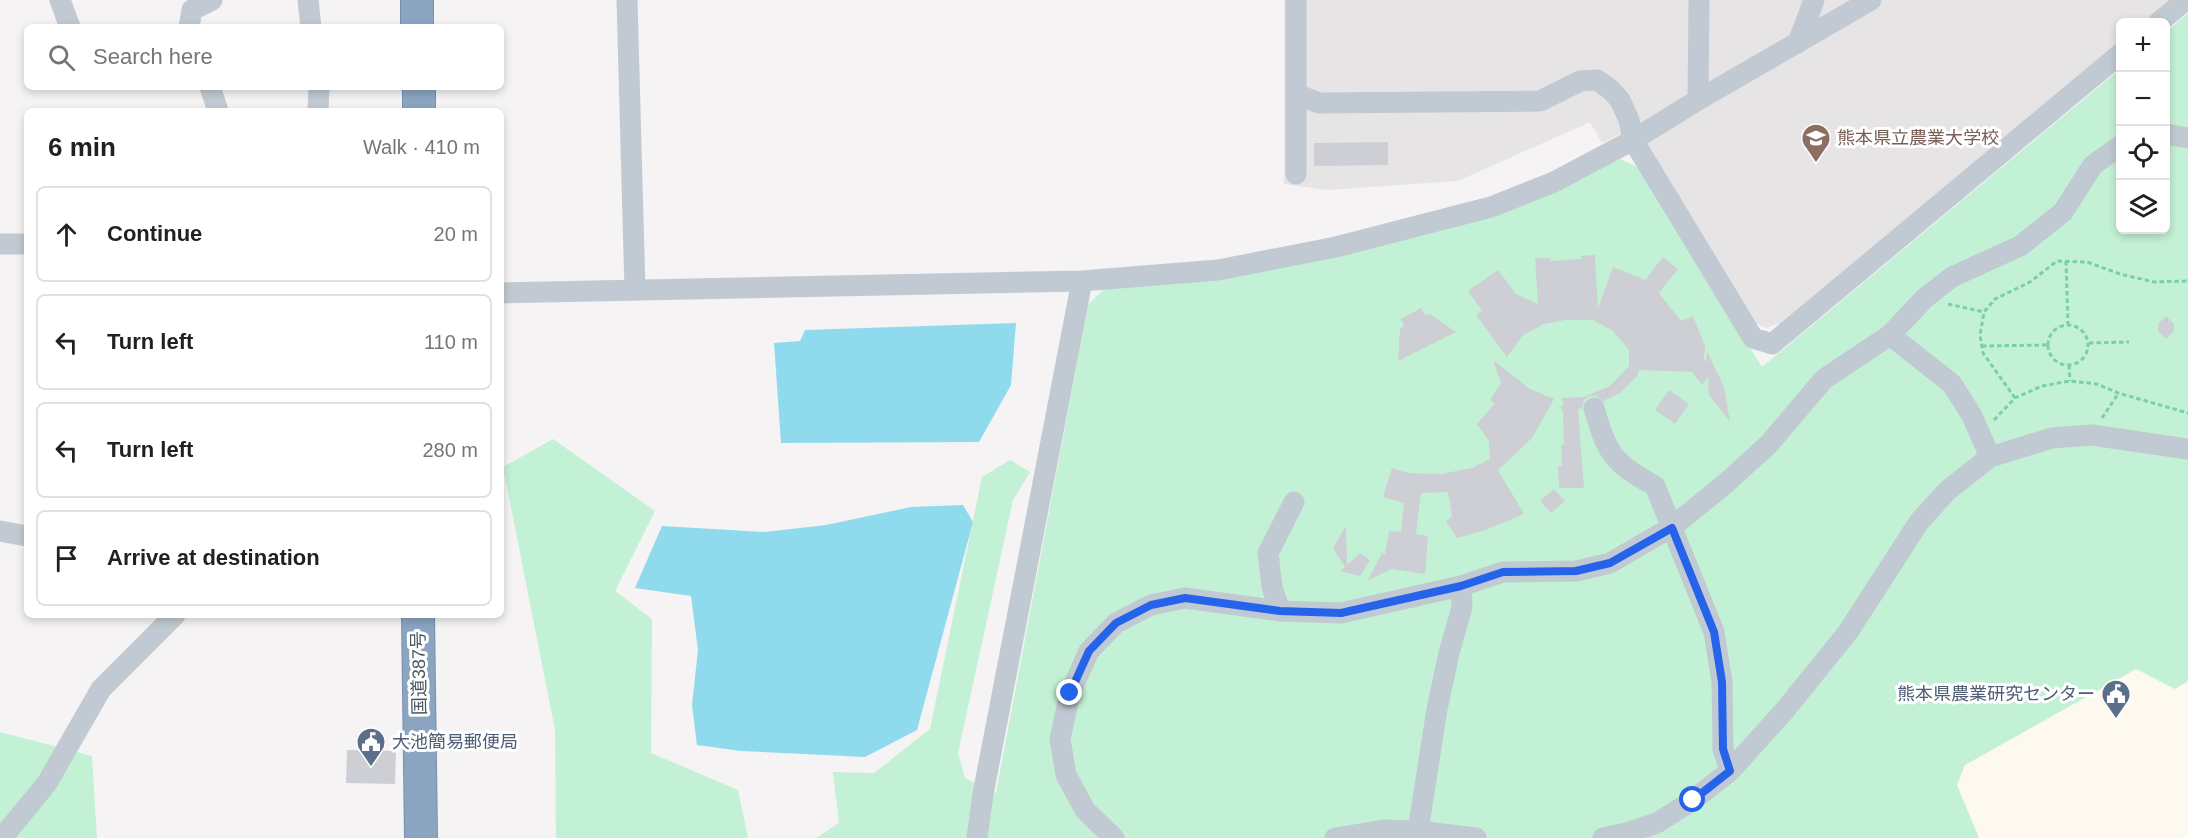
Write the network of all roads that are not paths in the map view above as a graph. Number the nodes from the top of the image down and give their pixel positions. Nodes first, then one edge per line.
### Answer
1 (60, 0) edge
2 (212, 0) edge
3 (308, 0) edge
4 (417, 0) edge
5 (627, 0) edge
6 (1296, 0) edge
7 (1699, 0) edge
8 (1814, 0) edge
9 (1871, 0) edge
10 (2186, 0) edge
11 (2164, 18) edge
12 (69, 24) edge
13 (190, 24) edge
14 (311, 24) edge
15 (417, 24) edge
16 (1798, 43) junction
17 (2116, 58) edge
18 (211, 90) edge
19 (319, 90) edge
20 (419, 90) edge
21 (1296, 94) junction
22 (1698, 100) junction
23 (217, 108) edge
24 (318, 108) edge
25 (419, 108) edge
26 (2170, 135) edge
27 (2188, 138) edge
28 (1633, 140) junction
29 (2116, 149) edge
30 (1296, 174) dead end
31 (0, 244) edge
32 (24, 244) edge
33 (1082, 281) junction
34 (635, 290) junction
35 (504, 293) edge
36 (1890, 335) junction
37 (1594, 408) dead end
38 (2188, 449) edge
39 (1990, 457) junction
40 (1294, 502) dead end
41 (1672, 528) junction
42 (0, 531) edge
43 (24, 535) edge
44 (1461, 586) junction
45 (1280, 611) junction
46 (172, 618) edge
47 (418, 618) edge
48 (1730, 771) junction
49 (1418, 831) junction
50 (1627, 836) edge
51 (2, 838) edge
52 (421, 838) edge
53 (977, 838) edge
54 (1114, 838) edge
55 (1335, 838) edge
56 (1476, 838) edge
57 (1603, 838) edge

1 - 12 street
2 - 13 street
3 - 14 street
4 - 15 highway
5 - 34 street
6 - 21 street
7 - 22 street
8 - 16 street
9 - 16 street
10 - 11 street
16 - 22 street
17 - 28 street
18 - 23 street
19 - 24 street
20 - 25 highway
21 - 28 street
21 - 30 street
22 - 28 street
26 - 27 street
28 - 33 street
29 - 36 street
31 - 32 street
33 - 34 street
33 - 53 street
34 - 35 street
36 - 39 street
36 - 41 street
37 - 41 street
38 - 39 street
39 - 48 street
40 - 45 street
41 - 44 street
41 - 48 street
42 - 43 street
44 - 45 street
44 - 49 street
45 - 54 street
46 - 51 street
47 - 52 highway, 国道387号
48 - 50 street
49 - 55 street
49 - 56 street
50 - 57 street

